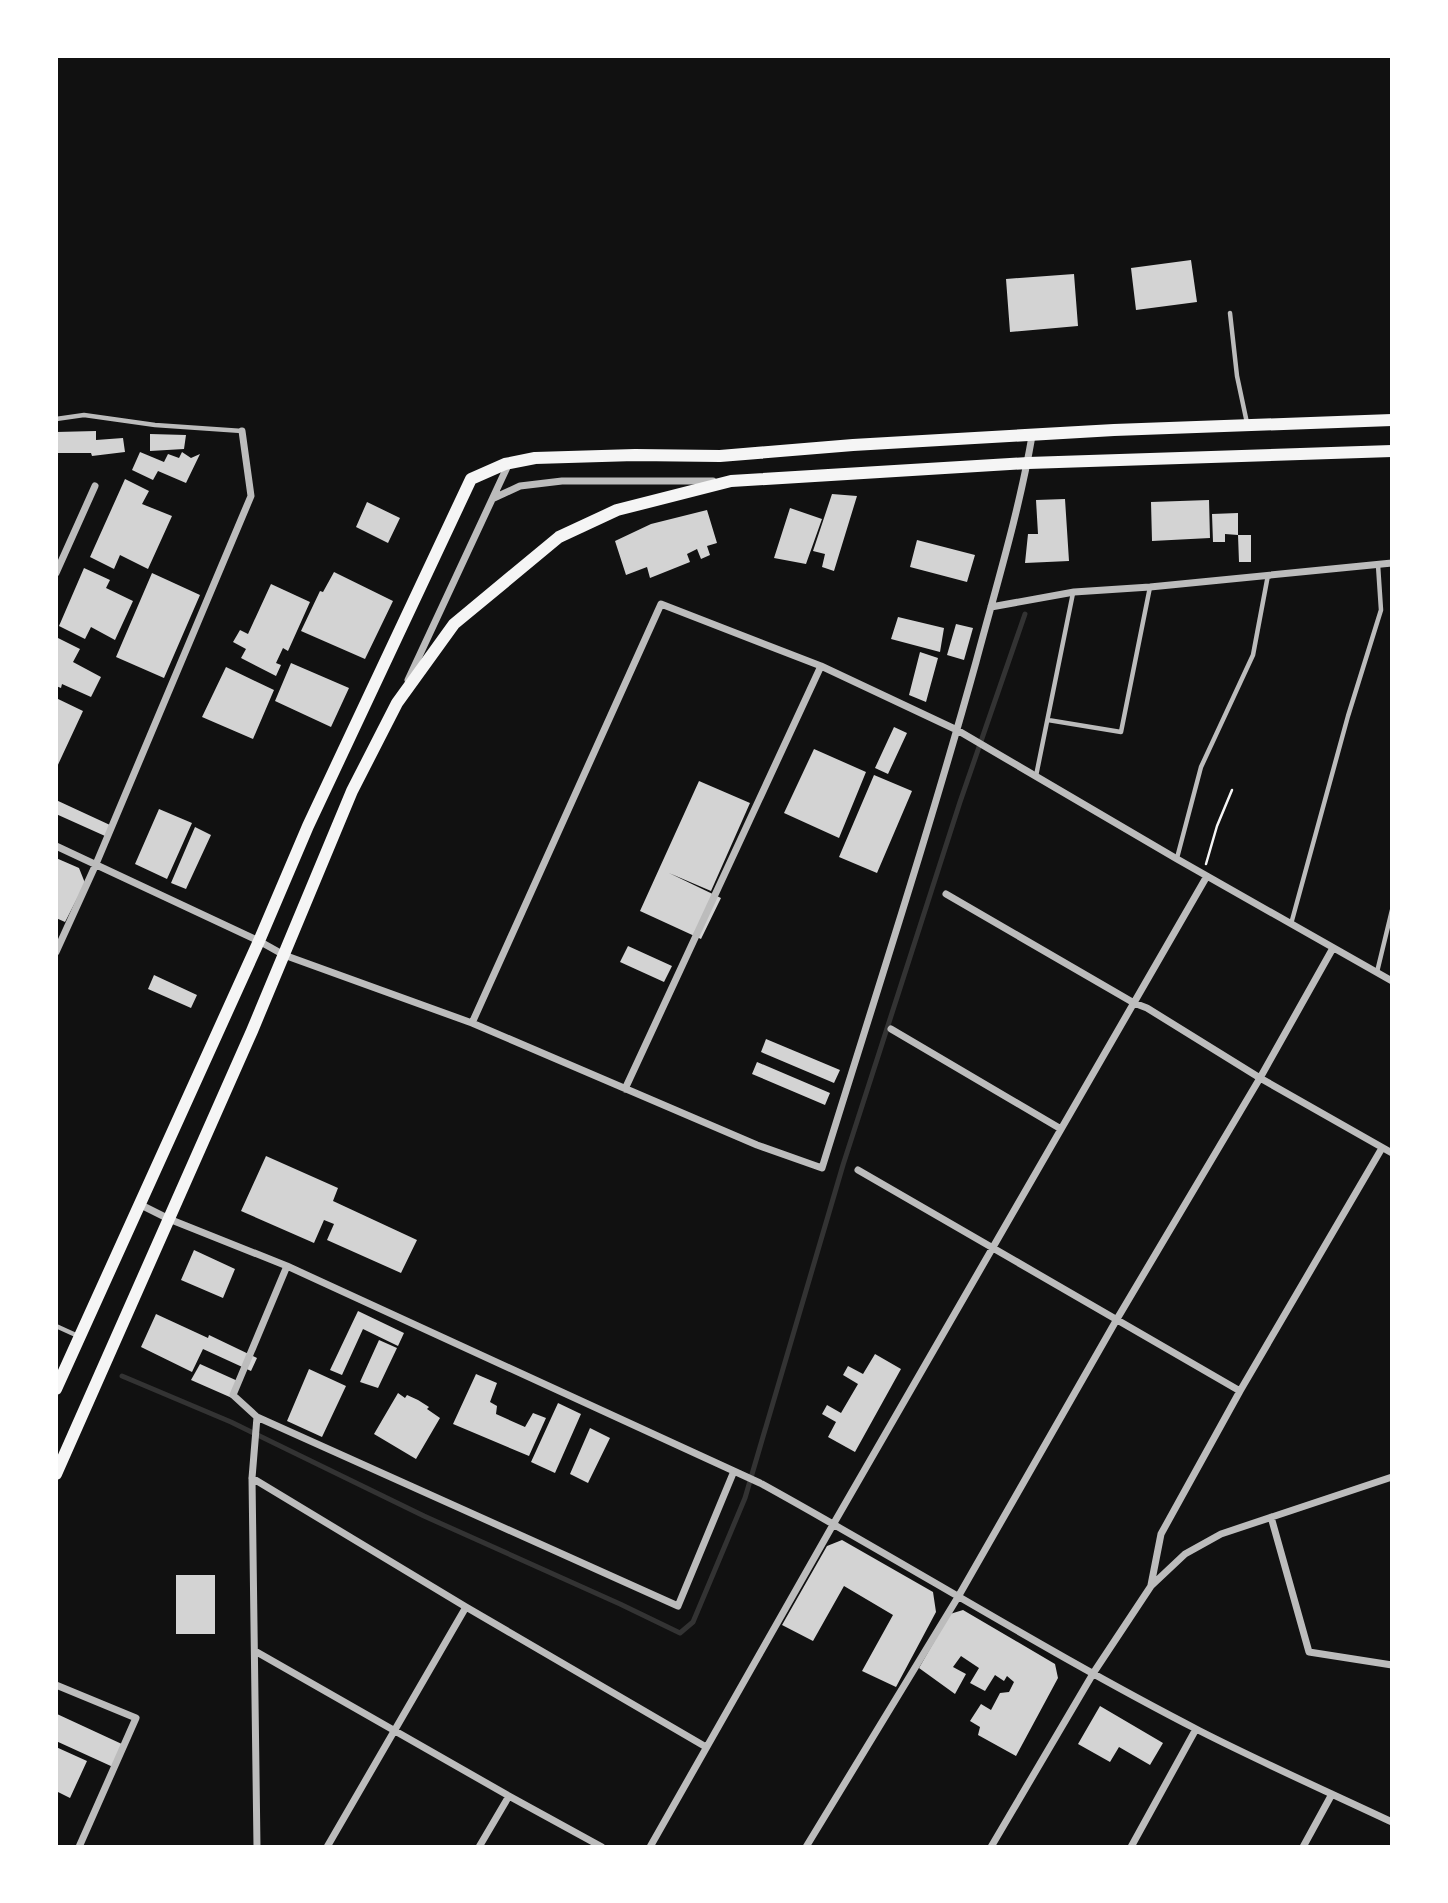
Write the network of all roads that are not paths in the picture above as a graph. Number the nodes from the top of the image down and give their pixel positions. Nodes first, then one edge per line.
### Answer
1 (1230, 313) dead end
2 (56, 419) edge
3 (1392, 421) edge
4 (1248, 426) junction
5 (242, 431) joint
6 (1032, 436) junction
7 (1392, 451) edge
8 (509, 463) junction
9 (1028, 463) junction
10 (731, 481) junction
11 (95, 486) dead end
12 (493, 498) junction
13 (1392, 563) edge
14 (1378, 564) junction
15 (56, 573) edge
16 (1269, 574) junction
17 (1150, 587) junction
18 (1074, 592) junction
19 (991, 607) junction
20 (821, 666) junction
21 (397, 703) junction
22 (1048, 720) junction
23 (957, 730) junction
24 (1036, 778) junction
25 (56, 846) edge
26 (1177, 859) junction
27 (96, 864) junction
28 (1205, 875) junction
29 (946, 894) dead end
30 (1392, 910) edge
31 (1292, 924) junction
32 (259, 941) junction
33 (1333, 948) junction
34 (56, 951) edge
35 (284, 955) junction
36 (1377, 972) junction
37 (1392, 981) edge
38 (1134, 1003) junction
39 (472, 1023) junction
40 (891, 1029) dead end
41 (1260, 1078) junction
42 (625, 1089) junction
43 (1061, 1129) junction
44 (1382, 1148) junction
45 (1392, 1153) edge
46 (858, 1170) dead end
47 (139, 1205) junction
48 (169, 1219) junction
49 (992, 1249) junction
50 (287, 1266) junction
51 (1117, 1319) junction
52 (56, 1326) edge
53 (79, 1336) junction
54 (61, 1365) edge
55 (56, 1389) edge
56 (1240, 1391) junction
57 (257, 1419) junction
58 (738, 1473) junction
59 (56, 1474) edge
60 (1392, 1477) edge
61 (252, 1478) junction
62 (1270, 1517) junction
63 (834, 1523) junction
64 (1151, 1586) junction
65 (958, 1597) junction
66 (466, 1607) junction
67 (255, 1651) junction
68 (1392, 1665) edge
69 (1094, 1672) junction
70 (56, 1685) edge
71 (1196, 1729) junction
72 (395, 1730) junction
73 (706, 1747) junction
74 (1332, 1794) junction
75 (509, 1796) junction
76 (1392, 1822) edge
77 (79, 1847) edge
78 (257, 1847) edge
79 (327, 1847) edge
80 (479, 1847) edge
81 (602, 1847) edge
82 (650, 1847) edge
83 (806, 1847) edge
84 (991, 1847) edge
85 (1131, 1847) edge
86 (1303, 1847) edge

1 - 4 lane
2 - 5 lane
3 - 4 main road
4 - 6 main road
5 - 27 street
6 - 8 main road
6 - 9 street
7 - 9 main road
8 - 12 street
8 - 32 main road
9 - 10 main road
9 - 19 street
10 - 12 street
10 - 21 main road
11 - 15 street
12 - 21 street
13 - 14 street
14 - 16 street
14 - 31 lane
16 - 17 street
16 - 26 lane
17 - 18 street
17 - 22 lane
18 - 19 street
18 - 22 lane
19 - 23 street
20 - 23 street
20 - 39 street
20 - 42 street
21 - 35 main road
22 - 24 lane
23 - 24 street
23 - 42 street
24 - 26 street
25 - 27 street
26 - 28 street
27 - 32 street
27 - 34 street
28 - 31 street
28 - 38 street
29 - 38 street
30 - 36 lane
31 - 33 street
32 - 35 street
32 - 47 main road
33 - 36 street
33 - 41 street
35 - 39 street
35 - 48 main road
36 - 37 street
38 - 41 street
38 - 43 street
39 - 42 street
40 - 43 street
41 - 44 street
41 - 51 street
43 - 49 street
44 - 45 street
44 - 56 street
46 - 49 street
47 - 48 street
47 - 53 main road
48 - 50 street
48 - 59 main road
49 - 51 street
49 - 63 street
50 - 57 street
50 - 58 street
51 - 56 street
51 - 65 street
52 - 53 lane
53 - 54 main road
54 - 55 main road
56 - 64 street
57 - 58 street
57 - 61 street
58 - 63 street
60 - 62 street
61 - 66 street
61 - 67 street
62 - 64 street
62 - 68 street
63 - 65 street
63 - 73 street
64 - 69 street
65 - 69 street
65 - 83 street
66 - 72 street
66 - 73 street
67 - 72 street
67 - 78 street
69 - 71 street
69 - 84 street
70 - 77 street
71 - 74 street
71 - 85 street
72 - 75 street
72 - 79 street
73 - 82 street
74 - 76 street
74 - 86 street
75 - 80 street
75 - 81 street

